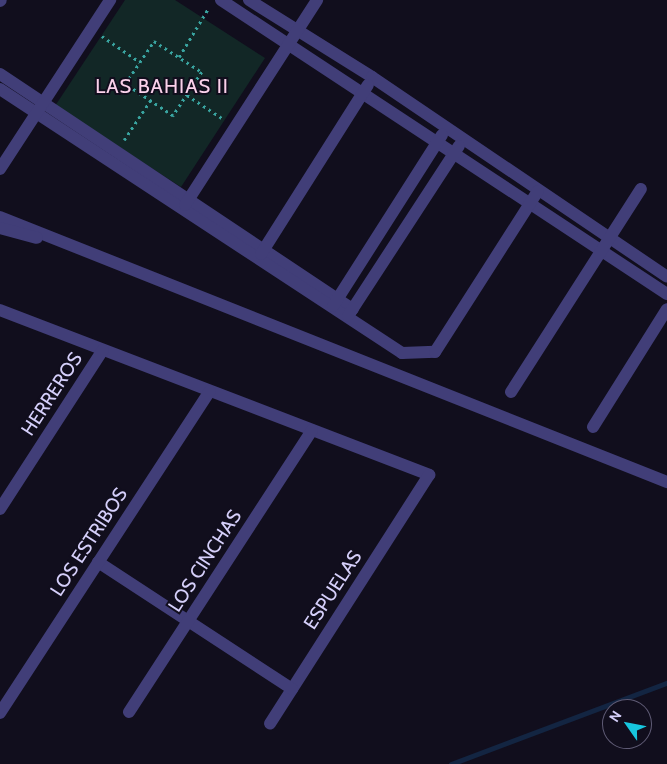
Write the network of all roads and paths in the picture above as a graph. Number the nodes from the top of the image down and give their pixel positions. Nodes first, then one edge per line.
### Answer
1 (110, 0) edge
2 (214, 0) edge
3 (220, 0) edge
4 (249, 0) edge
5 (317, 0) edge
6 (92, 28) junction
7 (298, 31) junction
8 (289, 44) junction
9 (179, 57) junction
10 (140, 62) junction
11 (0, 74) edge
12 (372, 77) junction
13 (0, 90) edge
14 (364, 92) junction
15 (187, 95) junction
16 (150, 101) junction
17 (40, 108) junction
18 (236, 127) junction
19 (446, 128) junction
20 (463, 141) junction
21 (437, 142) junction
22 (454, 153) junction
23 (113, 157) junction
24 (0, 169) edge
25 (642, 189) dead end
26 (538, 191) junction
27 (186, 204) junction
28 (528, 205) junction
29 (0, 221) edge
30 (383, 228) junction
31 (399, 239) junction
32 (610, 239) junction
33 (265, 247) junction
34 (601, 252) junction
35 (257, 260) junction
36 (667, 276) edge
37 (667, 294) edge
38 (338, 300) junction
39 (667, 309) edge
40 (0, 310) edge
41 (330, 311) junction
42 (349, 314) junction
43 (103, 350) junction
44 (210, 391) junction
45 (511, 392) dead end
46 (593, 427) dead end
47 (312, 430) junction
48 (667, 482) edge
49 (0, 509) edge
50 (98, 562) junction
51 (188, 621) junction
52 (292, 689) junction
53 (129, 712) dead end
54 (0, 713) edge
55 (270, 724) dead end

1 - 6 street
2 - 9 path
3 - 8 street
4 - 7 street
5 - 7 street
6 - 10 path
6 - 17 street
7 - 8 street
7 - 12 street
8 - 14 street
8 - 18 street
9 - 10 path
9 - 15 path
10 - 16 path
11 - 17 street
12 - 14 street
12 - 19 street
13 - 17 street
14 - 21 street
14 - 33 street
15 - 16 path
15 - 18 path
16 - 23 path
17 - 23 street
17 - 24 street
18 - 27 street
19 - 20 street
19 - 21 street
20 - 22 street
20 - 26 street
21 - 22 street
21 - 30 street
22 - 28 street
22 - 31 street
23 - 27 street
25 - 32 street
26 - 28 street
26 - 32 street
27 - 33 street
27 - 35 street
28 - 34 street
28 - 42 street
29 - 48 street
30 - 31 street
30 - 38 street
31 - 42 street
32 - 34 street
32 - 36 street
33 - 35 street
33 - 38 street
34 - 37 street
34 - 45 street
35 - 41 street
38 - 41 street
38 - 42 street
39 - 46 street
40 - 43 street
41 - 42 street
43 - 44 street
43 - 49 street, HERREROS
44 - 47 street
44 - 50 street, LOS ESTRIBOS
47 - 51 street, LOS CINCHAS
47 - 52 street, ESPUELAS
50 - 51 street
50 - 54 street, LOS ESTRIBOS
51 - 52 street
51 - 53 street, LOS CINCHAS
52 - 55 street, ESPUELAS

